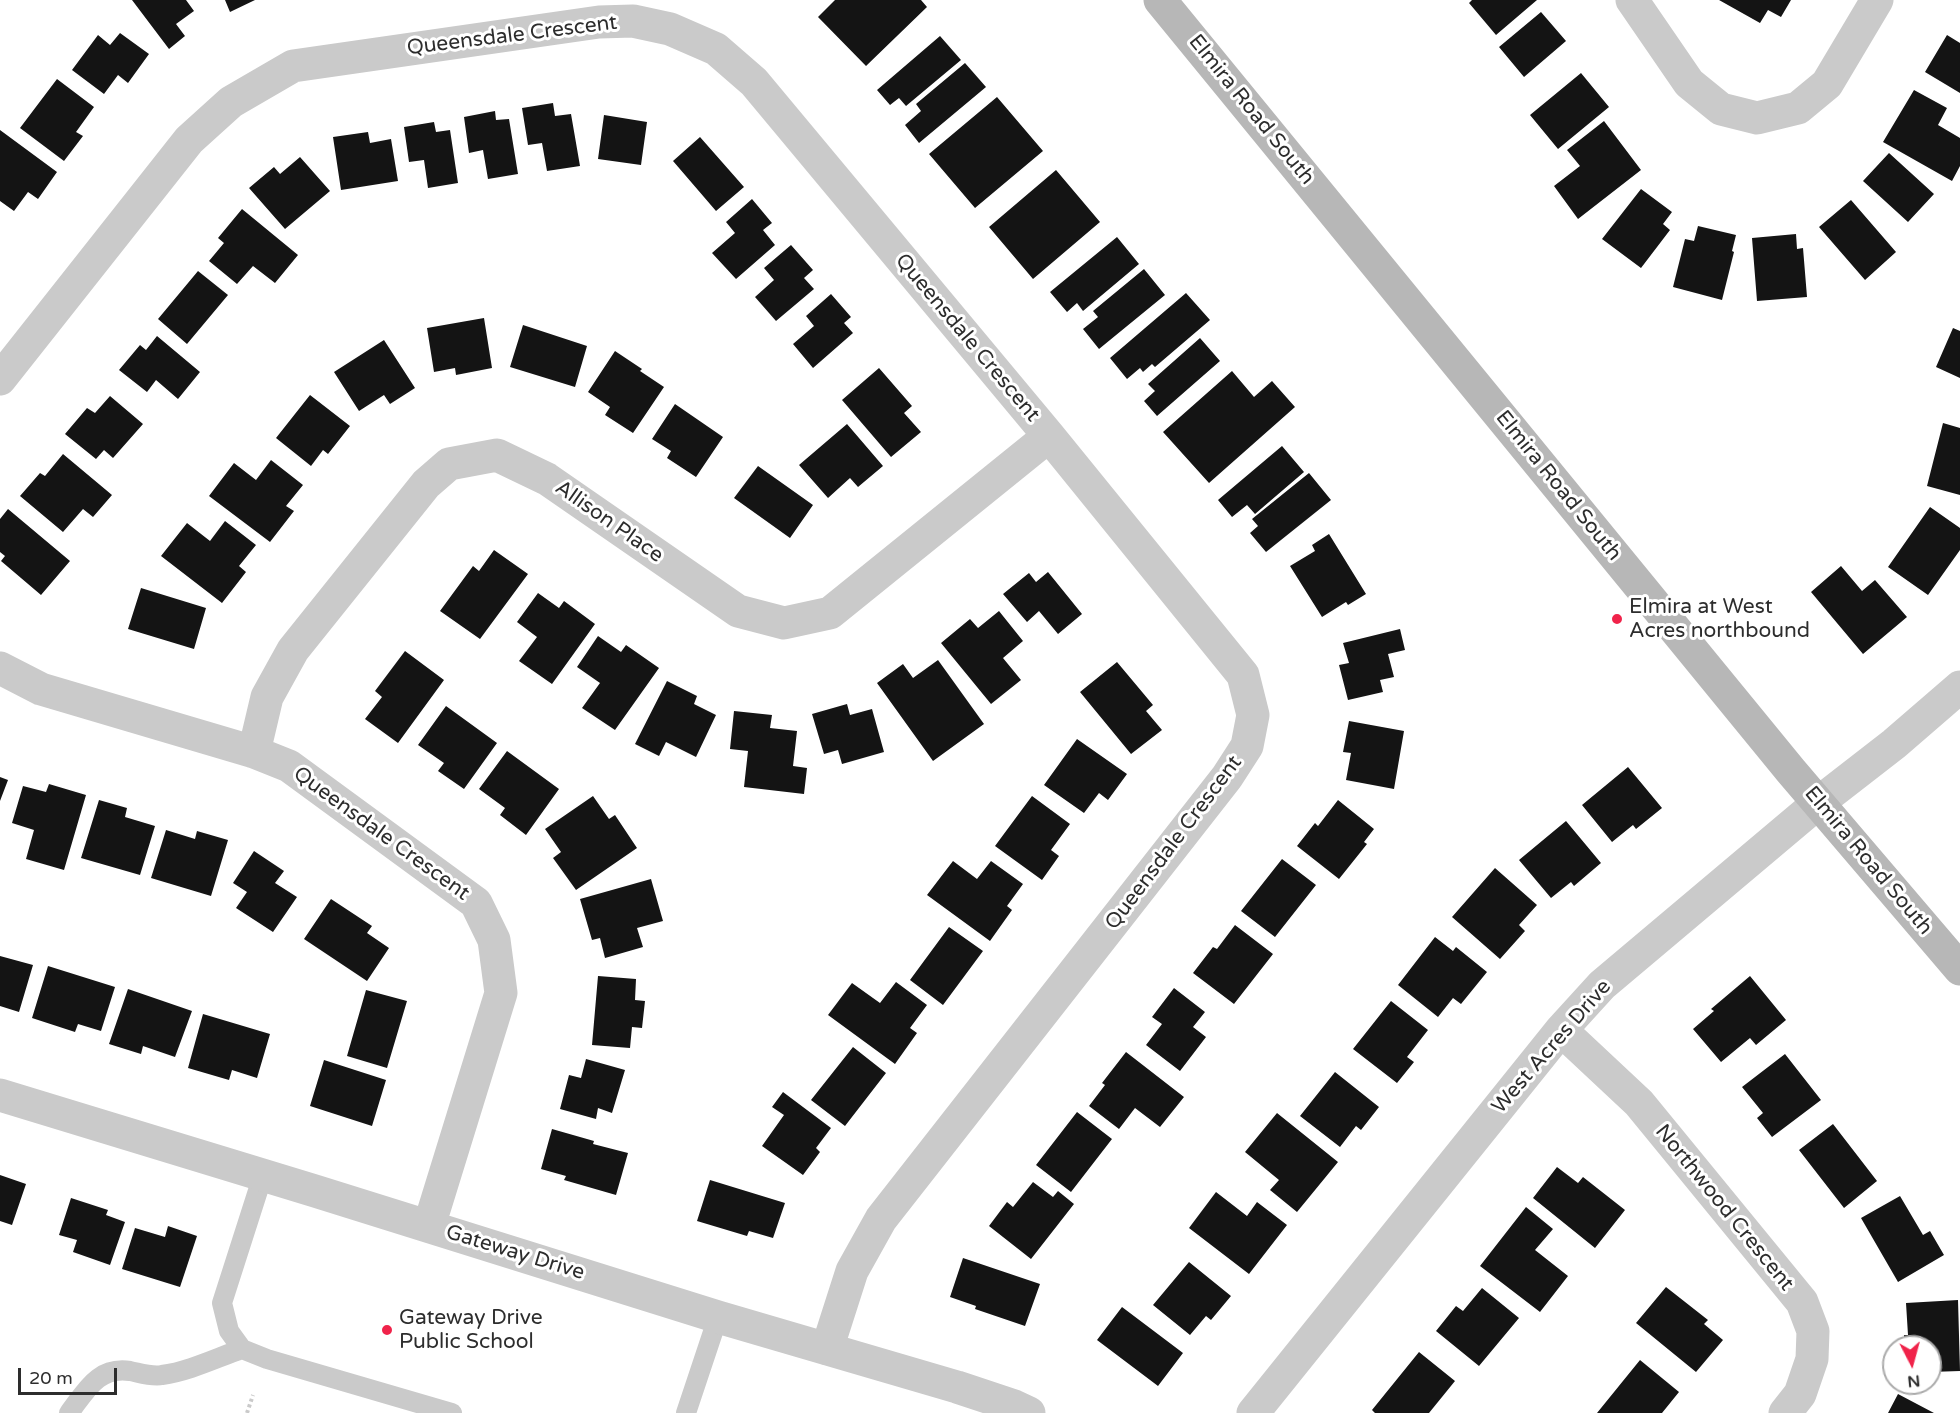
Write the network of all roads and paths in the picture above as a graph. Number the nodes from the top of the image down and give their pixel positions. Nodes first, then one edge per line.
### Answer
1 (1160, 0) edge
2 (1632, 0) edge
3 (1877, 0) edge
4 (0, 379) edge
5 (1049, 436) junction
6 (0, 668) edge
7 (1960, 687) edge
8 (254, 752) junction
9 (1818, 803) junction
10 (1960, 969) edge
11 (1561, 1030) junction
12 (0, 1095) edge
13 (263, 1175) junction
14 (429, 1226) junction
15 (718, 1317) junction
16 (242, 1349) junction
17 (827, 1349) junction
18 (253, 1395) dead end
19 (69, 1413) edge
20 (247, 1413) edge
21 (452, 1413) edge
22 (686, 1413) edge
23 (1029, 1413) edge
24 (1253, 1413) edge
25 (1785, 1413) edge

1 - 9 street, Elmira Road South
2 - 3 street
4 - 5 street, Queensdale Crescent
5 - 8 street, Allison Place
5 - 17 street, Queensdale Crescent
6 - 8 street, Queensdale Crescent
7 - 9 street, West Acres Drive
8 - 14 street, Queensdale Crescent
9 - 10 street, Elmira Road South
9 - 11 street, West Acres Drive
11 - 24 street, West Acres Drive
11 - 25 street, Northwood Crescent
12 - 13 street, Gateway Drive
13 - 14 street, Gateway Drive
13 - 16 lane
14 - 15 street, Gateway Drive
15 - 17 street, Gateway Drive
15 - 22 lane
16 - 19 lane
16 - 21 lane
17 - 23 street, Gateway Drive
18 - 20 path

